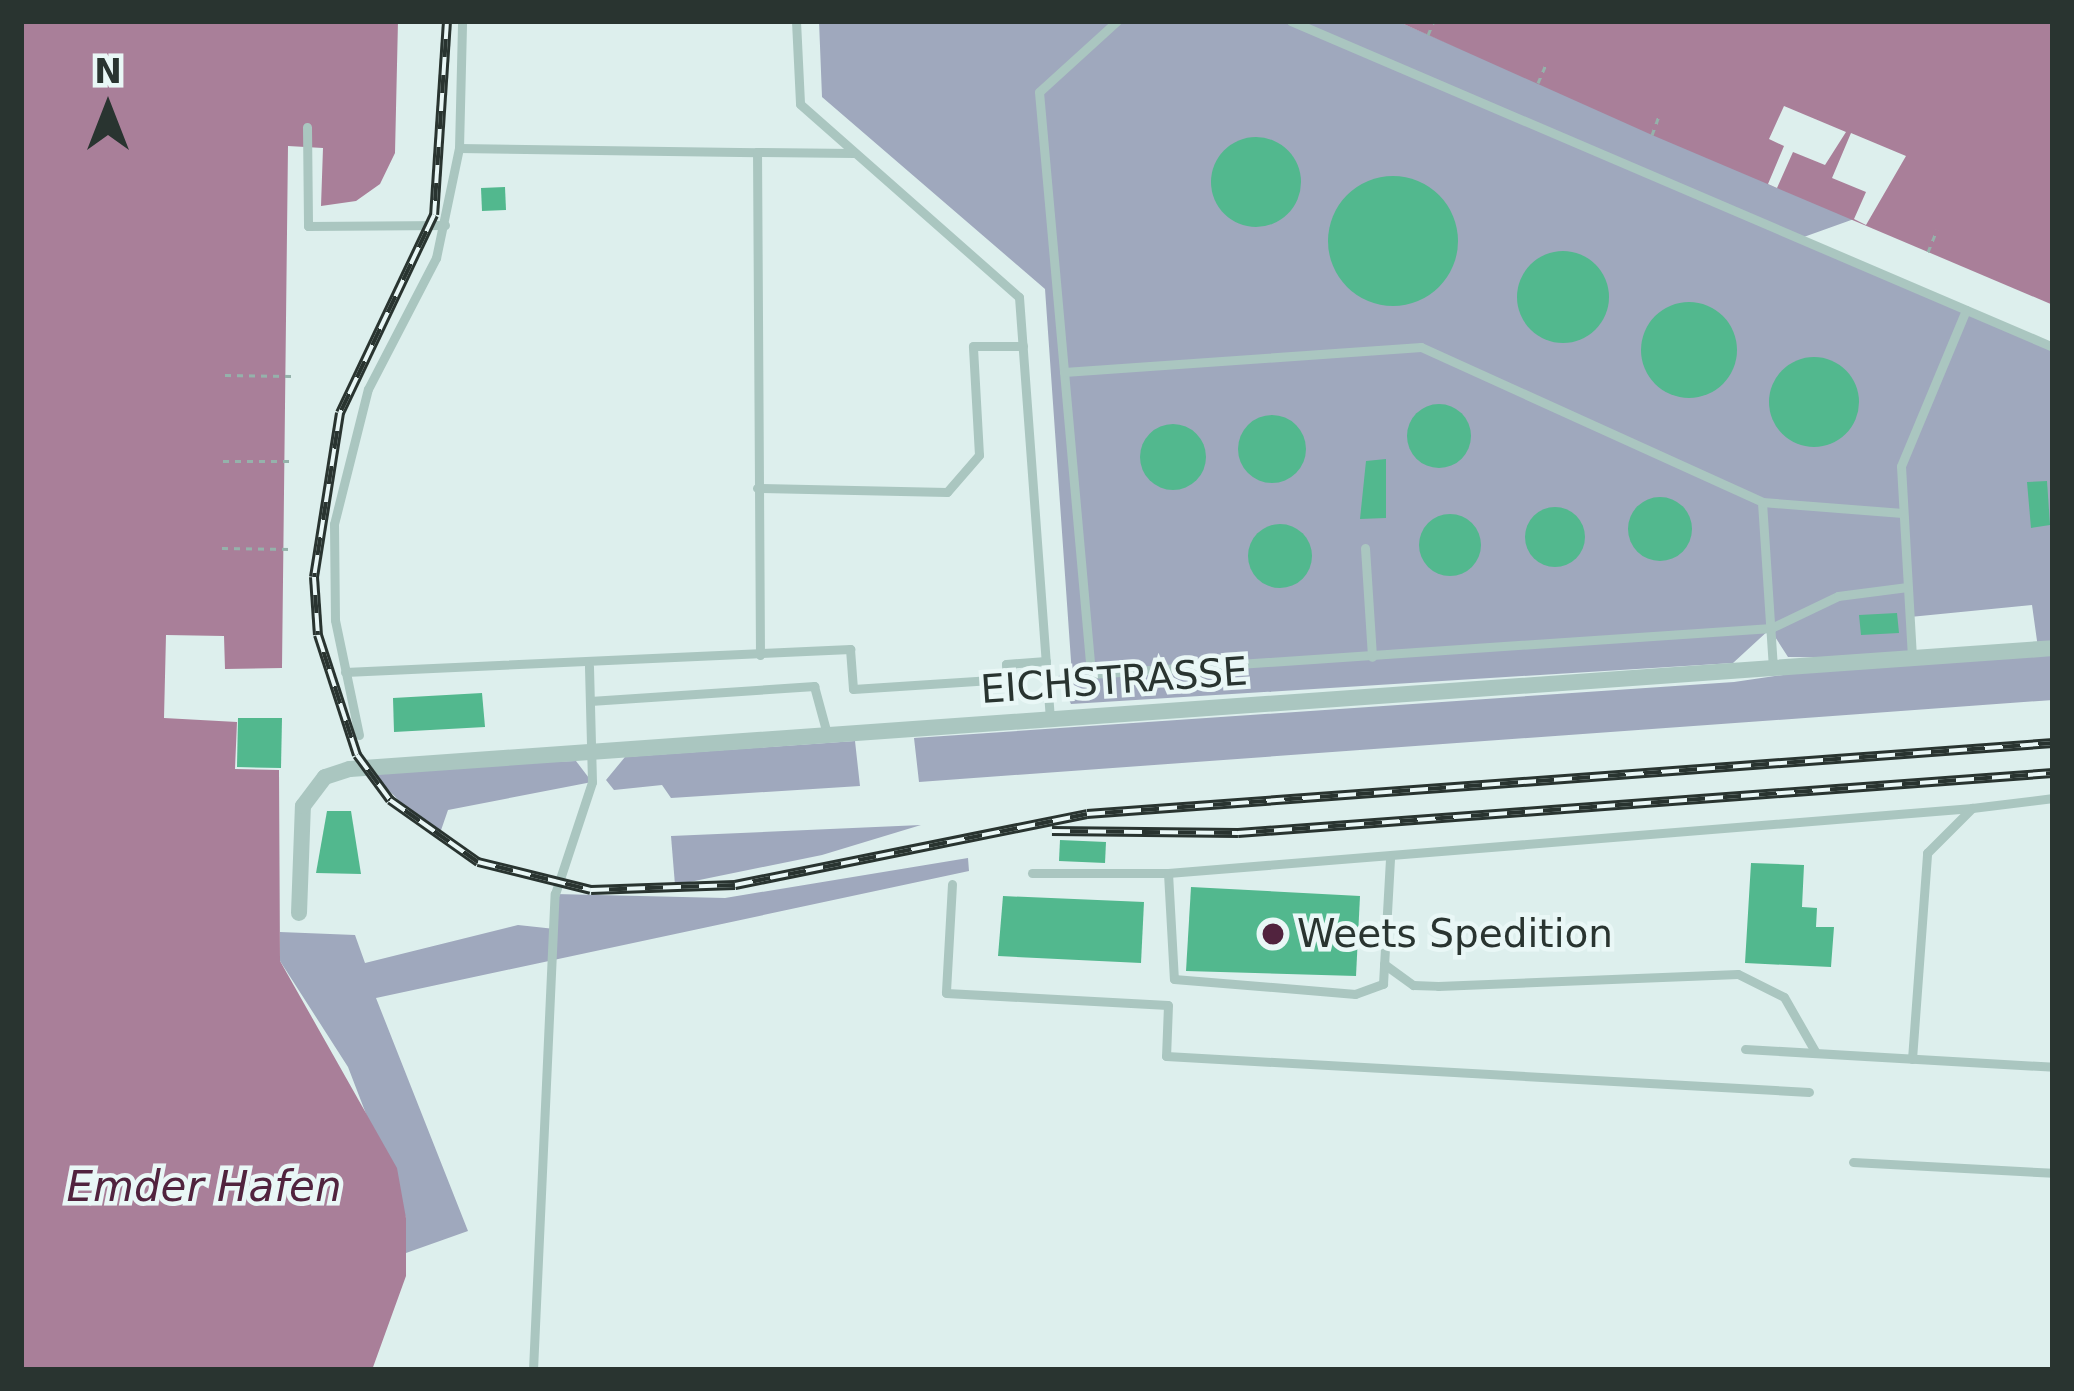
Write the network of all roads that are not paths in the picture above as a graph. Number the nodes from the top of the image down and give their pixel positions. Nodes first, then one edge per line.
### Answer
1 (462, 21) edge
2 (796, 21) edge
3 (1118, 21) edge
4 (1291, 21) edge
5 (307, 127) dead end
6 (459, 148) junction
7 (757, 152) junction
8 (856, 153) junction
9 (445, 224) junction
10 (1966, 310) junction
11 (1023, 346) junction
12 (2053, 347) edge
13 (1064, 372) junction
14 (757, 488) junction
15 (1762, 502) junction
16 (1903, 513) junction
17 (1365, 548) dead end
18 (1907, 587) junction
19 (1771, 628) junction
20 (2053, 648) edge
21 (760, 655) junction
22 (1372, 657) junction
23 (1912, 658) junction
24 (1046, 662) junction
25 (589, 666) junction
26 (1773, 668) junction
27 (345, 672) junction
28 (590, 701) junction
29 (1049, 719) junction
30 (359, 735) dead end
31 (827, 735) junction
32 (592, 752) junction
33 (2053, 798) edge
34 (1972, 808) junction
35 (1390, 857) junction
36 (1032, 873) dead end
37 (1168, 873) junction
38 (952, 884) dead end
39 (298, 913) dead end
40 (1384, 964) junction
41 (1745, 1049) dead end
42 (1816, 1054) junction
43 (1912, 1059) junction
44 (2053, 1067) edge
45 (1809, 1093) dead end
46 (1853, 1162) dead end
47 (2053, 1173) edge
48 (533, 1370) edge

1 - 6 lane
2 - 8 lane
3 - 13 lane
4 - 10 lane
5 - 9 lane
6 - 7 lane
6 - 9 lane
7 - 8 lane
7 - 14 lane
8 - 11 lane
9 - 27 lane
10 - 12 lane
10 - 16 lane
11 - 14 lane
11 - 24 lane
13 - 15 lane
13 - 22 lane
14 - 21 lane
15 - 16 lane
15 - 19 lane
16 - 18 lane
17 - 22 lane
18 - 19 lane
18 - 23 lane
19 - 22 lane
19 - 26 lane
20 - 23 street, EICHSTRASSE
21 - 24 lane
21 - 25 lane
23 - 26 street, EICHSTRASSE
24 - 29 lane
25 - 27 lane
25 - 28 lane
26 - 29 street, EICHSTRASSE
27 - 30 lane
28 - 31 lane
28 - 32 lane
29 - 31 street, EICHSTRASSE
31 - 32 street, EICHSTRASSE
32 - 39 street, EICHSTRASSE
32 - 48 lane
33 - 34 lane
34 - 35 lane
34 - 43 lane
35 - 37 lane
35 - 40 lane
36 - 37 lane
37 - 40 lane
38 - 45 lane
40 - 42 lane
41 - 42 lane
42 - 43 lane
43 - 44 lane
46 - 47 lane

